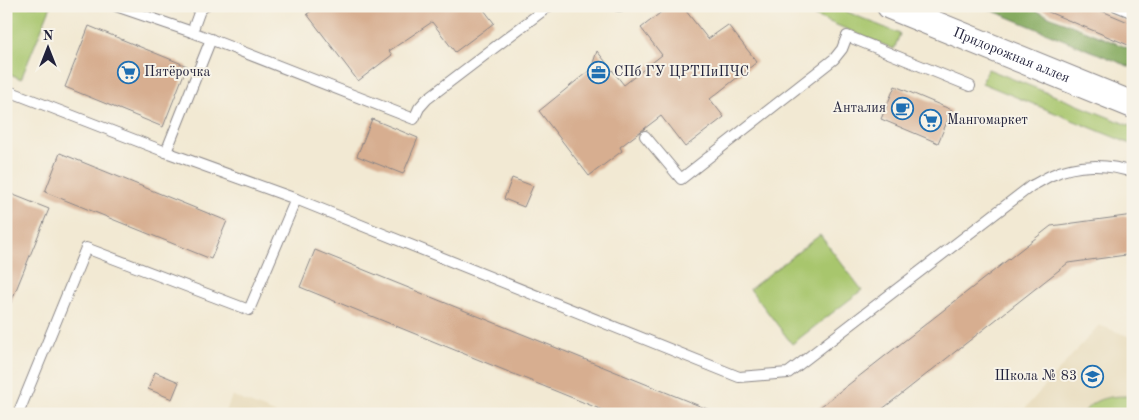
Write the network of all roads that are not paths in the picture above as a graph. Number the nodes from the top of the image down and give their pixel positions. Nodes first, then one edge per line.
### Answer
1 (116, 6) edge
2 (205, 6) edge
3 (549, 6) edge
4 (890, 6) edge
5 (1116, 6) edge
6 (1133, 13) edge
7 (192, 32) junction
8 (211, 40) junction
9 (970, 86) dead end
10 (6, 90) edge
11 (1133, 105) edge
12 (645, 136) dead end
13 (166, 152) junction
14 (1133, 173) edge
15 (296, 199) junction
16 (18, 414) edge

1 - 7 lane
2 - 7 lane
3 - 8 lane
4 - 11 street, Придорожная аллея
5 - 6 lane
7 - 8 lane
8 - 13 lane
9 - 12 lane
10 - 13 lane
13 - 15 lane
14 - 15 lane
15 - 16 lane

